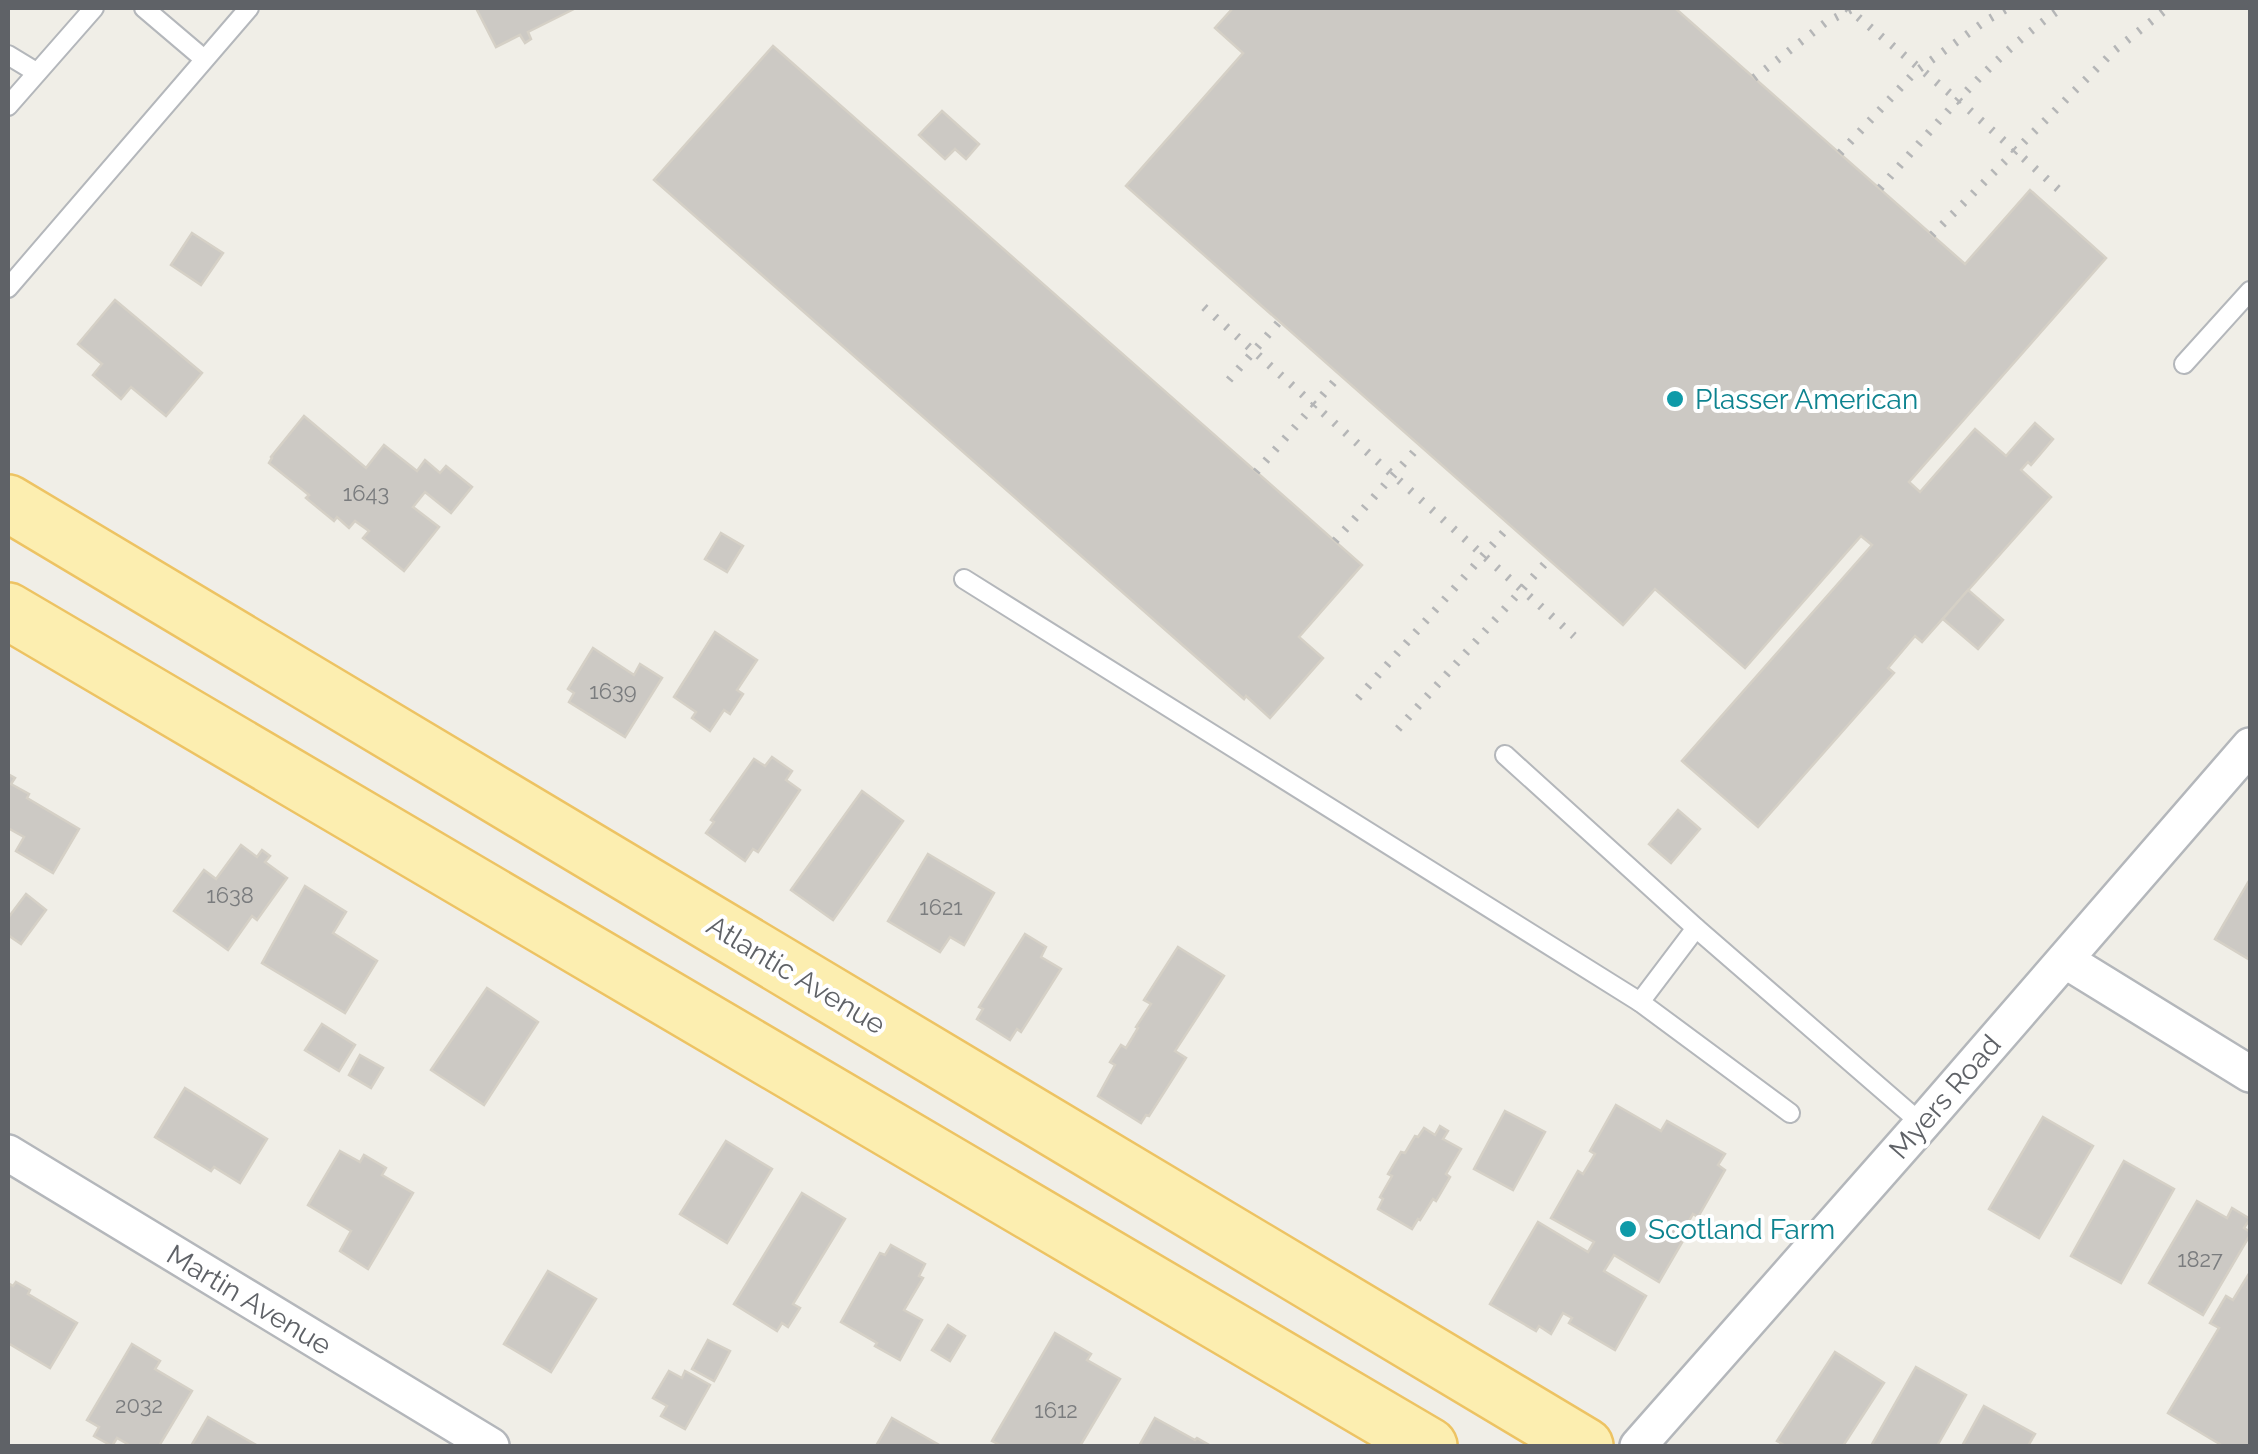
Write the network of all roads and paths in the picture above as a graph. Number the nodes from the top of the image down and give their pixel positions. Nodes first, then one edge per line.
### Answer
1 (94, 8) edge
2 (144, 8) edge
3 (249, 8) edge
4 (8, 55) edge
5 (204, 59) junction
6 (36, 72) junction
7 (8, 106) edge
8 (8, 288) edge
9 (2250, 291) edge
10 (2184, 364) dead end
11 (8, 503) edge
12 (964, 579) dead end
13 (8, 611) edge
14 (1504, 755) dead end
15 (2244, 764) edge
16 (1696, 928) junction
17 (2065, 960) junction
18 (1640, 1002) junction
19 (2250, 1074) edge
20 (1790, 1114) dead end
21 (1922, 1124) junction
22 (8, 1153) edge
23 (491, 1446) edge
24 (1429, 1446) edge
25 (1585, 1446) edge
26 (1638, 1446) edge

1 - 6 lane
2 - 5 lane
3 - 5 lane
4 - 6 lane
5 - 8 lane
6 - 7 lane
9 - 10 lane
11 - 25 main road, Atlantic Avenue
12 - 18 lane
13 - 24 main road
14 - 16 lane
15 - 17 street, Myers Road
16 - 18 lane
16 - 21 lane
17 - 19 street
17 - 21 street, Myers Road
18 - 20 lane
21 - 26 street, Myers Road
22 - 23 street, Martin Avenue

